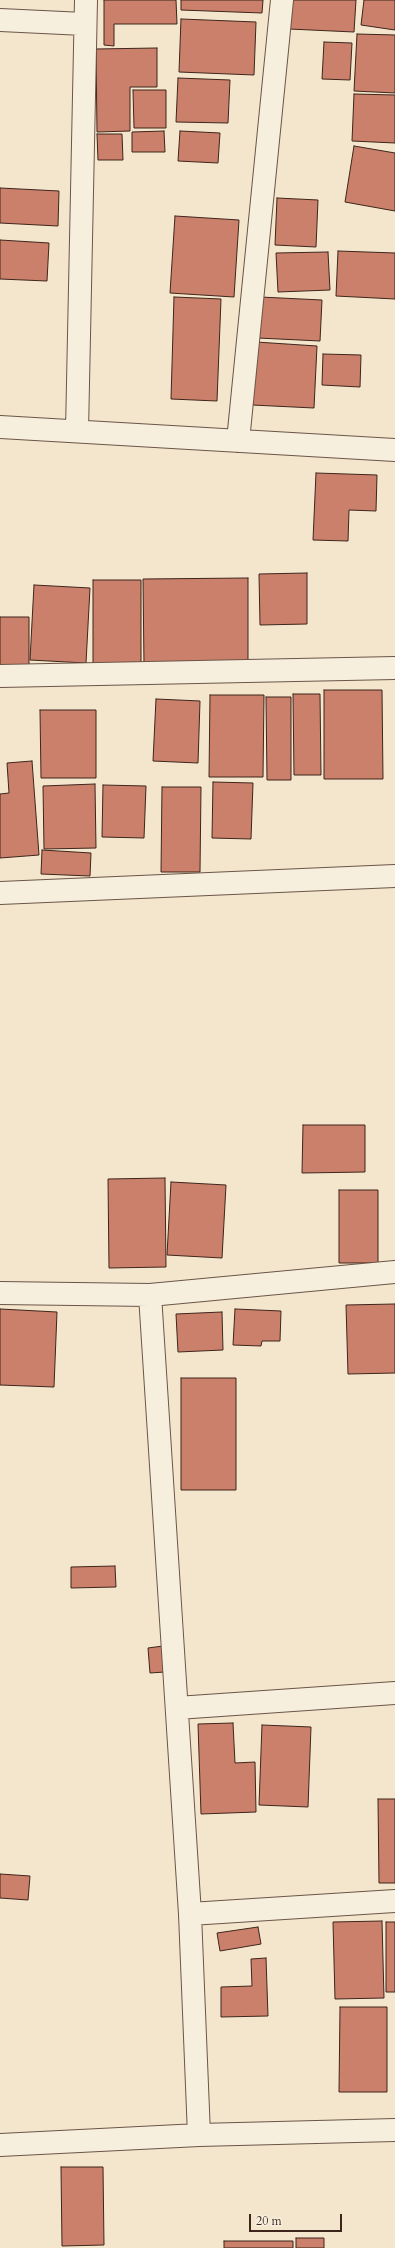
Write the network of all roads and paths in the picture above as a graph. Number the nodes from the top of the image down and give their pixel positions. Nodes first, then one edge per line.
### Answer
1 (86, 0) edge
2 (282, 0) edge
3 (0, 20) edge
4 (84, 24) junction
5 (0, 427) edge
6 (77, 431) junction
7 (238, 441) junction
8 (395, 450) edge
9 (395, 668) edge
10 (0, 676) edge
11 (395, 876) edge
12 (0, 893) edge
13 (395, 1272) edge
14 (0, 1293) edge
15 (150, 1295) junction
16 (395, 1693) edge
17 (176, 1708) junction
18 (395, 1901) edge
19 (190, 1914) junction
20 (395, 2130) edge
21 (200, 2135) junction
22 (0, 2145) edge

1 - 4 street
2 - 7 street
3 - 4 street
4 - 6 street
5 - 6 street
6 - 7 street
7 - 8 street
9 - 10 street
11 - 12 street
13 - 15 street
14 - 15 street
15 - 17 street
16 - 17 street
17 - 19 street
18 - 19 street
19 - 21 street
20 - 21 street
21 - 22 street

